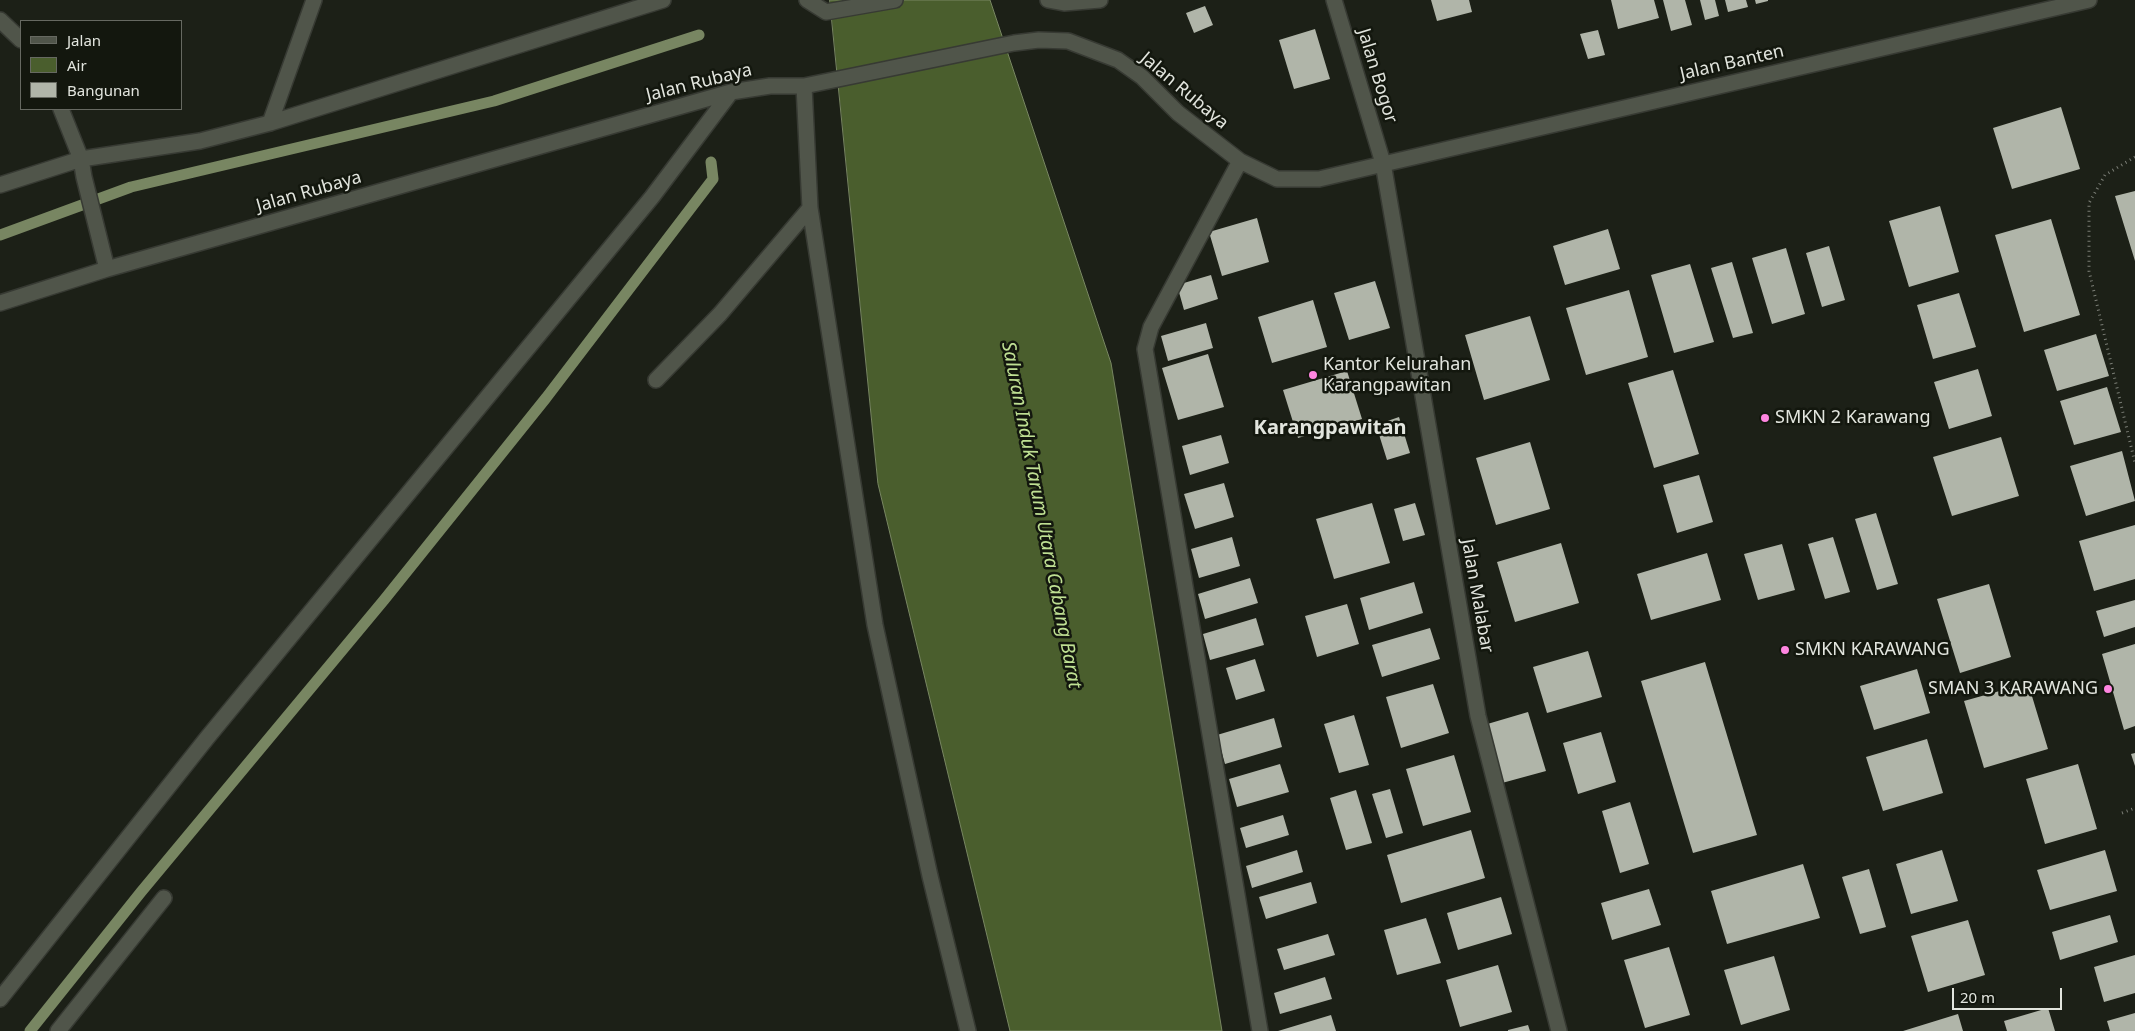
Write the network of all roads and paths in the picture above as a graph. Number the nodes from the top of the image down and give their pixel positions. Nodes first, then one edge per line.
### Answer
1 (314, 0) edge
2 (663, 0) edge
3 (807, 0) edge
4 (895, 0) edge
5 (1048, 0) edge
6 (1100, 0) edge
7 (1334, 0) edge
8 (2089, 0) edge
9 (0, 20) edge
10 (20, 39) edge
11 (804, 86) junction
12 (731, 92) junction
13 (61, 110) edge
14 (270, 123) junction
15 (2135, 157) edge
16 (81, 159) junction
17 (1240, 161) junction
18 (1383, 163) junction
19 (0, 185) edge
20 (810, 208) junction
21 (107, 269) junction
22 (0, 303) edge
23 (656, 380) dead end
24 (2135, 464) edge
25 (2135, 808) edge
26 (2122, 812) dead end
27 (164, 898) dead end
28 (0, 1000) edge
29 (58, 1031) edge
30 (968, 1031) edge
31 (1260, 1031) edge
32 (1559, 1031) edge

1 - 14 street
2 - 14 street
3 - 4 street
5 - 6 street
7 - 18 street, Jalan Bogor
8 - 18 street, Jalan Banten
9 - 10 street
11 - 12 street, Jalan Rubaya
11 - 17 street, Jalan Rubaya
11 - 20 street
12 - 21 street, Jalan Rubaya
12 - 28 street
13 - 16 street
14 - 16 street
15 - 24 path
16 - 19 street
16 - 21 street
17 - 18 street, Jalan Rubaya
17 - 31 street
18 - 32 street, Jalan Malabar
20 - 23 street
20 - 30 street
21 - 22 street, Jalan Rubaya
25 - 26 path
27 - 29 street

